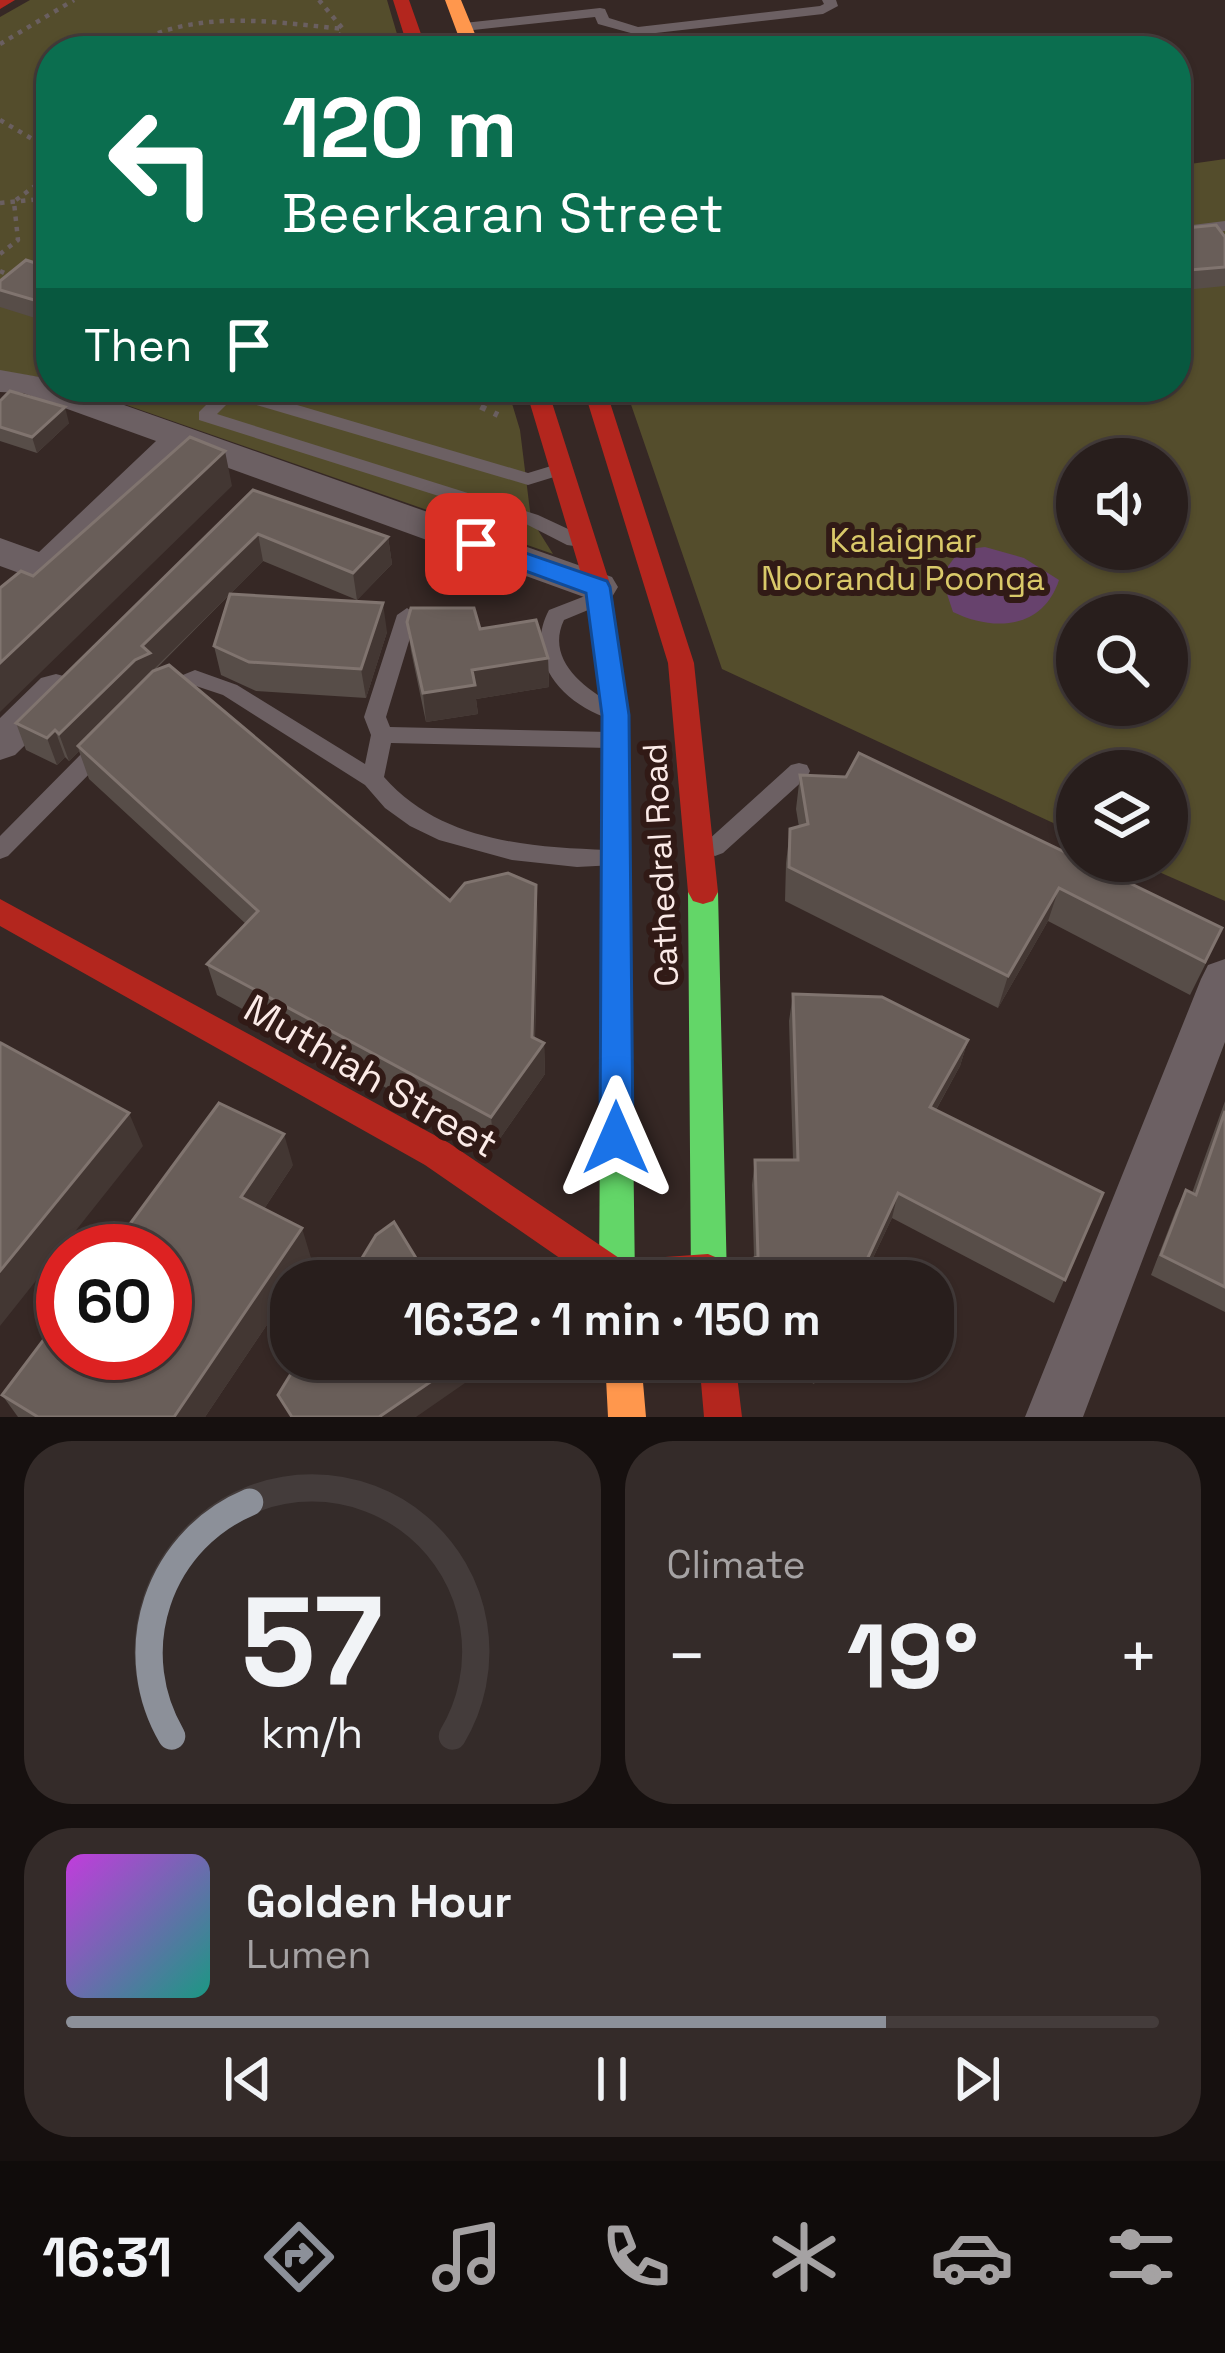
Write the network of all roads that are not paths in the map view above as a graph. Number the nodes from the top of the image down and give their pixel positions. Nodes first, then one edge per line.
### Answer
1 (400, 0) edge
2 (453, 0) edge
3 (830, 0) edge
4 (603, 6) edge
5 (413, 36) edge
6 (468, 36) edge
7 (481, 36) edge
8 (1225, 226) edge
9 (1191, 230) edge
10 (0, 381) edge
11 (36, 386) edge
12 (81, 402) edge
13 (219, 402) edge
14 (267, 402) edge
15 (540, 402) edge
16 (598, 402) edge
17 (181, 438) junction
18 (561, 469) junction
19 (274, 473) junction
20 (242, 505) edge
21 (586, 546) junction
22 (0, 551) edge
23 (599, 592) junction
24 (406, 615) edge
25 (81, 664) edge
26 (616, 728) junction
27 (382, 736) junction
28 (0, 744) edge
29 (799, 771) edge
30 (373, 779) junction
31 (0, 850) edge
32 (703, 858) junction
33 (615, 860) junction
34 (0, 911) edge
35 (1225, 979) edge
36 (590, 1260) edge
37 (617, 1260) edge
38 (708, 1260) edge
39 (624, 1380) edge
40 (719, 1380) edge
41 (627, 1417) edge
42 (723, 1417) edge
43 (1054, 1417) edge

1 - 5 main road
2 - 6 main road
3 - 4 lane
4 - 7 lane
8 - 9 lane
10 - 11 street
12 - 17 street
13 - 21 lane
14 - 18 lane
15 - 18 main road, Cathedral Road
16 - 32 main road, Cathedral Road
17 - 19 street
17 - 22 street
18 - 21 main road, Cathedral Road
19 - 20 street
19 - 23 street
21 - 23 main road, Cathedral Road
23 - 26 main road, Cathedral Road
23 - 26 lane
24 - 27 lane
25 - 28 street
26 - 27 lane
26 - 33 main road, Cathedral Road
27 - 30 lane
29 - 32 lane
30 - 31 lane
30 - 33 lane
32 - 38 main road, Cathedral Road
33 - 37 main road, Cathedral Road
34 - 36 main road, Muthiah Street
35 - 43 street
39 - 41 main road
40 - 42 main road

